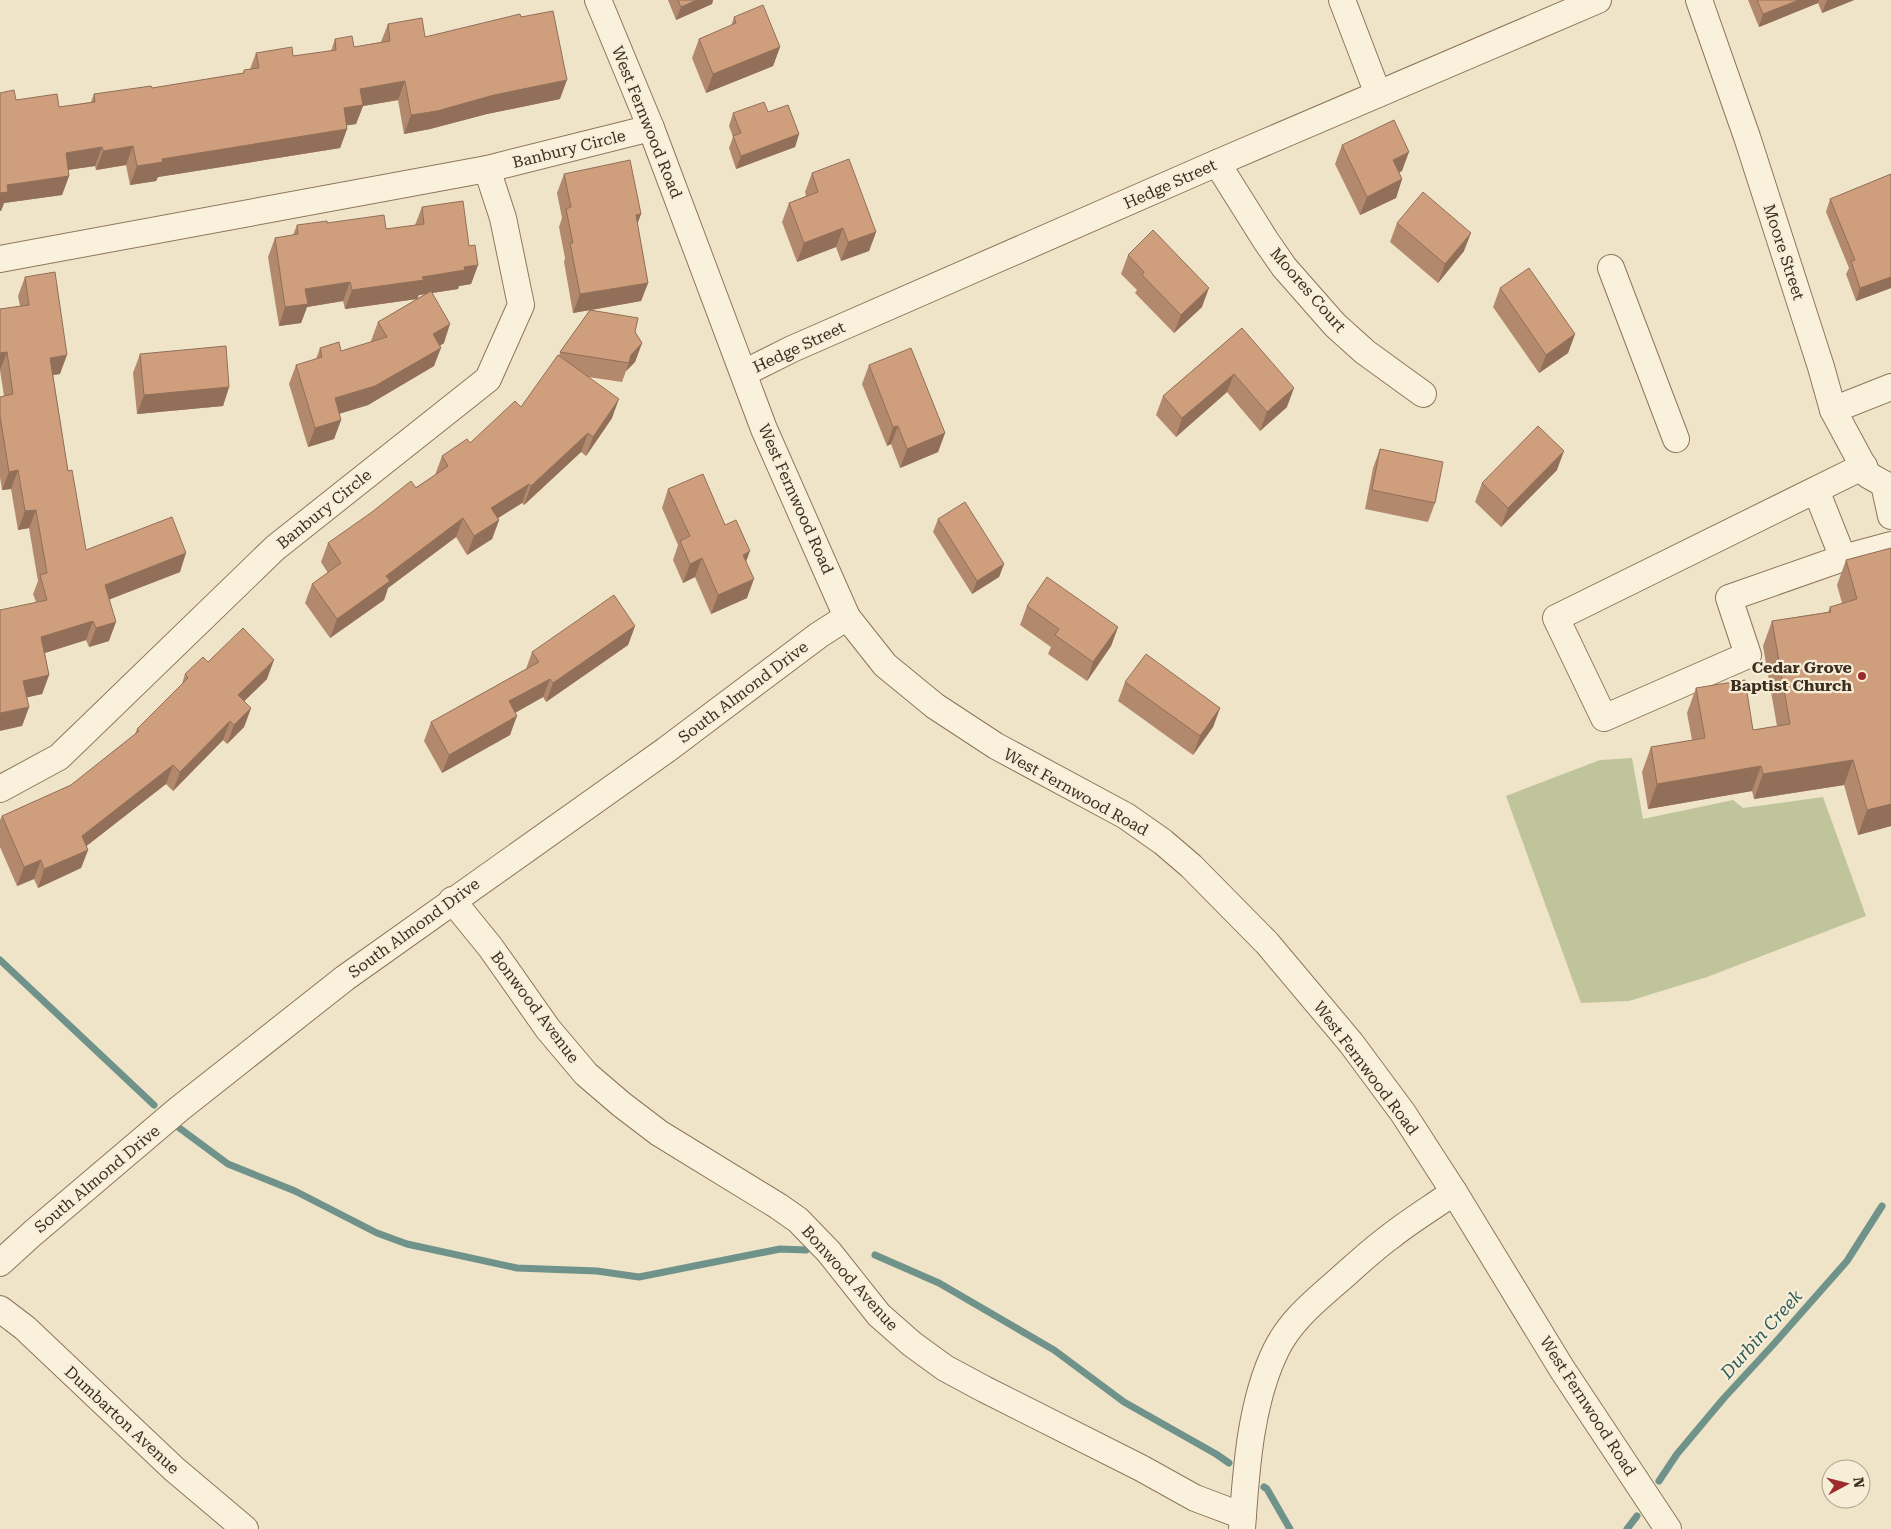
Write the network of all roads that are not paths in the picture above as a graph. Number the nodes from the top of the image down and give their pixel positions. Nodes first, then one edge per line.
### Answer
1 (598, 0) edge
2 (1342, 0) edge
3 (1598, 0) edge
4 (1699, 0) edge
5 (1378, 94) junction
6 (651, 128) junction
7 (1217, 163) junction
8 (487, 169) junction
9 (0, 259) edge
10 (1611, 268) dead end
11 (744, 373) junction
12 (1891, 388) edge
13 (1423, 394) dead end
14 (1833, 410) junction
15 (1676, 439) dead end
16 (1864, 466) junction
17 (1888, 487) edge
18 (1816, 490) junction
19 (1891, 516) edge
20 (1891, 544) edge
21 (1843, 558) junction
22 (847, 617) junction
23 (0, 789) edge
24 (452, 900) junction
25 (1454, 1192) junction
26 (0, 1262) edge
27 (0, 1309) edge
28 (1243, 1523) edge
29 (245, 1529) edge
30 (1668, 1529) edge

1 - 6 street, West Fernwood Road
2 - 5 street
3 - 5 street, Hedge Street
4 - 14 street, Moore Street
5 - 7 street, Hedge Street
6 - 8 street, Banbury Circle
6 - 11 street, West Fernwood Road
7 - 11 street, Hedge Street
7 - 13 street, Moores Court
8 - 9 street, Banbury Circle
8 - 23 street, Banbury Circle
10 - 15 street
11 - 22 street, West Fernwood Road
12 - 14 street
14 - 16 street, Moore Street
16 - 17 street, Moore Street
16 - 18 street
17 - 19 street
18 - 21 street
18 - 21 street
20 - 21 street
22 - 24 street, South Almond Drive
22 - 25 street, West Fernwood Road
24 - 26 street, South Almond Drive
24 - 28 street, Bonwood Avenue
25 - 28 street
25 - 30 street, West Fernwood Road
27 - 29 street, Dumbarton Avenue

